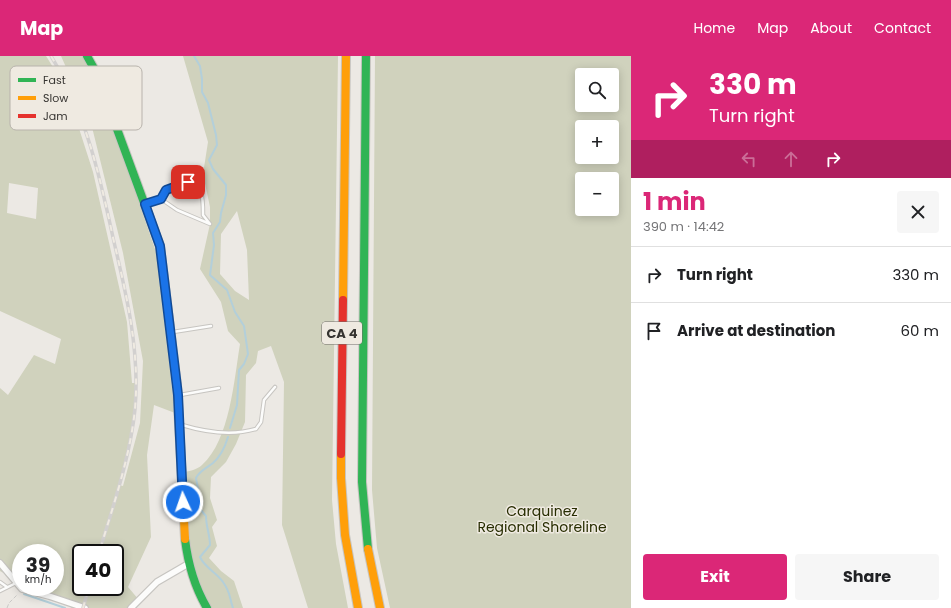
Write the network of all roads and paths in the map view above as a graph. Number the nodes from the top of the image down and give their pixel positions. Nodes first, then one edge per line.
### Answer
1 (87, 56) edge
2 (346, 56) edge
3 (366, 56) edge
4 (93, 66) edge
5 (118, 130) edge
6 (161, 199) junction
7 (145, 204) junction
8 (211, 326) dead end
9 (170, 333) junction
10 (275, 387) dead end
11 (219, 388) dead end
12 (178, 395) junction
13 (179, 425) junction
14 (0, 563) edge
15 (188, 564) junction
16 (12, 576) edge
17 (0, 582) edge
18 (12, 584) edge
19 (7, 587) junction
20 (0, 591) edge
21 (16, 596) edge
22 (50, 596) edge
23 (7, 608) edge
24 (85, 608) edge
25 (131, 608) edge
26 (207, 608) edge
27 (358, 608) edge
28 (380, 608) edge

1 - 4 main road
2 - 27 main road, CA 4
3 - 28 main road, CA 4
5 - 7 main road
6 - 6 lane
6 - 7 lane
7 - 9 main road
8 - 9 lane
9 - 12 main road
10 - 13 lane
11 - 12 lane
12 - 13 main road
13 - 15 main road
14 - 16 street
15 - 25 street
15 - 26 main road
17 - 19 lane
18 - 19 lane
19 - 20 lane
21 - 23 path
22 - 24 street

